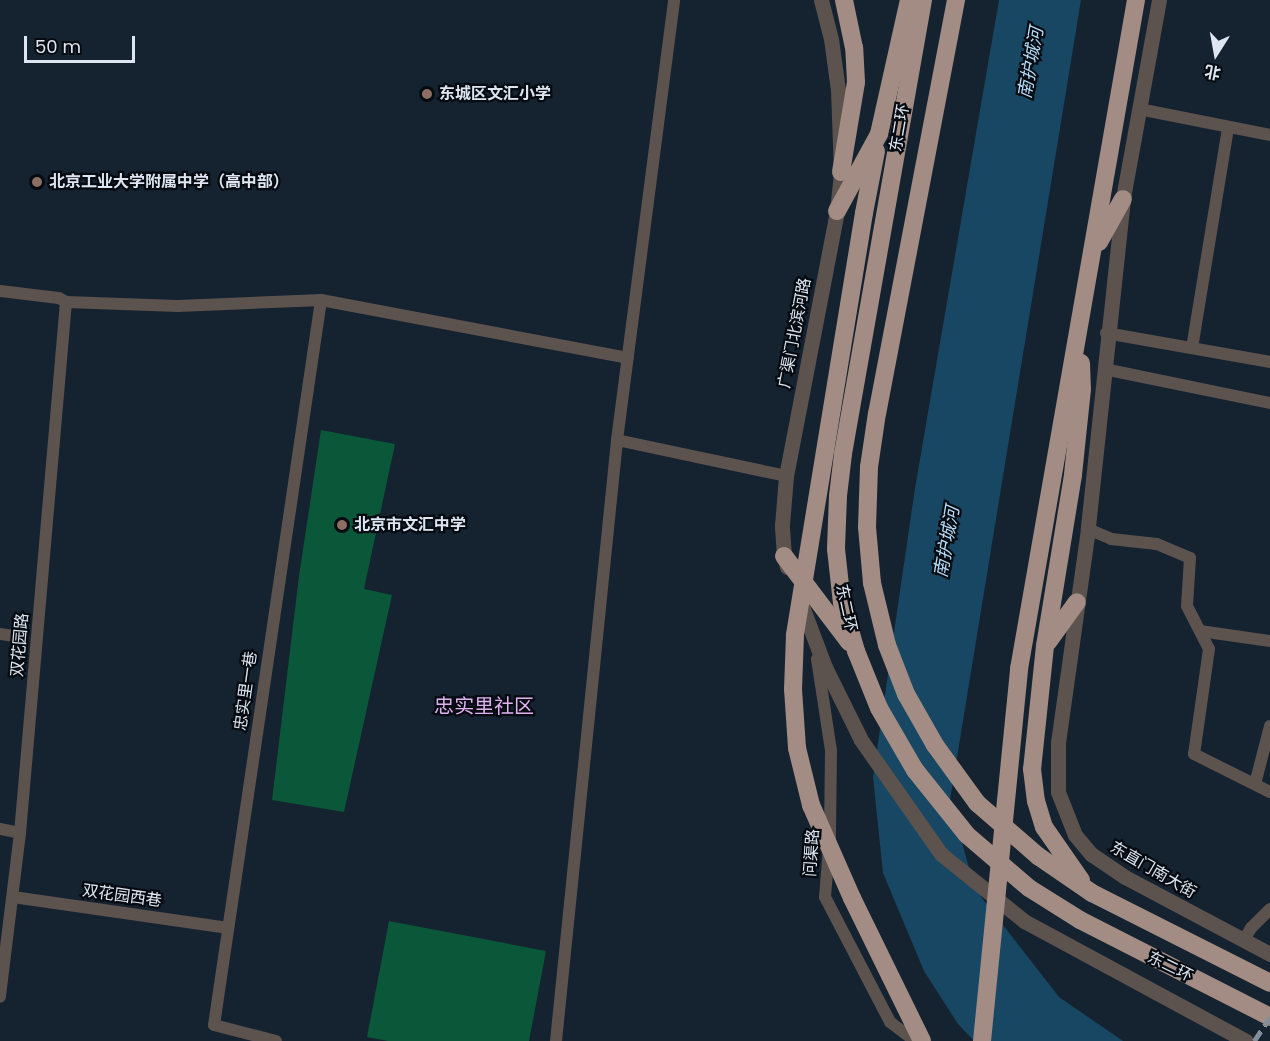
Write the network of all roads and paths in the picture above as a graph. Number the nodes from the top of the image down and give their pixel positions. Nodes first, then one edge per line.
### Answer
1 (674, 0) edge
2 (821, 0) edge
3 (844, 0) edge
4 (909, 0) edge
5 (923, 0) edge
6 (956, 0) edge
7 (1159, 0) edge
8 (1135, 1) edge
9 (1139, 109) junction
10 (1228, 129) junction
11 (879, 134) junction
12 (1270, 135) edge
13 (841, 172) junction
14 (1123, 199) junction
15 (837, 211) junction
16 (1093, 254) junction
17 (0, 291) edge
18 (62, 300) junction
19 (321, 300) junction
20 (1106, 333) junction
21 (1079, 335) junction
22 (1192, 348) junction
23 (628, 358) junction
24 (1270, 362) edge
25 (1104, 369) junction
26 (1270, 403) edge
27 (617, 440) junction
28 (786, 476) junction
29 (1088, 529) junction
30 (783, 556) junction
31 (1077, 602) junction
32 (1200, 631) junction
33 (0, 633) edge
34 (15, 636) dead end
35 (815, 640) junction
36 (1270, 640) edge
37 (1045, 646) junction
38 (856, 651) junction
39 (1270, 726) edge
40 (1255, 784) junction
41 (1270, 792) edge
42 (0, 829) edge
43 (20, 833) junction
44 (1092, 893) junction
45 (13, 897) junction
46 (1270, 909) edge
47 (227, 928) junction
48 (1244, 940) junction
49 (1270, 954) edge
50 (1270, 983) edge
51 (0, 997) edge
52 (1270, 1017) edge
53 (890, 1022) junction
54 (276, 1041) edge
55 (556, 1041) edge
56 (901, 1041) edge
57 (915, 1041) edge
58 (922, 1041) edge
59 (982, 1041) edge
60 (1246, 1041) edge

1 - 23 street
2 - 13 street, 广渠门北滨河路
3 - 13 highway
4 - 11 highway
5 - 38 highway, 东二环
6 - 44 highway, 东二环
7 - 9 street
8 - 16 highway
9 - 10 street
9 - 14 street
10 - 12 street
10 - 22 street
11 - 15 highway
11 - 58 highway, bridge
13 - 15 street, 广渠门北滨河路
14 - 16 highway
14 - 20 street
15 - 28 street, 广渠门北滨河路
16 - 21 highway
17 - 18 street
18 - 19 street
18 - 43 street, 双花园路
19 - 23 street
19 - 47 street, 忠实里一巷
20 - 22 street
20 - 25 street
21 - 37 highway
21 - 59 highway, bridge
22 - 24 street
23 - 27 street
25 - 26 street
25 - 29 street
27 - 28 street
27 - 55 street
28 - 30 street, 广渠门北滨河路
29 - 31 street
29 - 32 street
30 - 35 street, 广渠门北滨河路
30 - 38 highway
31 - 37 highway
31 - 48 street, 东直门南大街
32 - 36 street
32 - 40 street
33 - 34 street
35 - 53 street, 问渠路
35 - 60 street, 广渠门北滨河路
37 - 44 highway
38 - 52 highway, 东二环
39 - 40 street
40 - 41 street
42 - 43 street
43 - 45 street, 双花园路
44 - 50 highway, 东二环
45 - 47 street, 双花园西巷
45 - 51 street, 双花园路
46 - 48 street
47 - 54 street, 忠实里一巷
48 - 49 street, 东直门南大街
53 - 56 street
53 - 57 street, 问渠路

